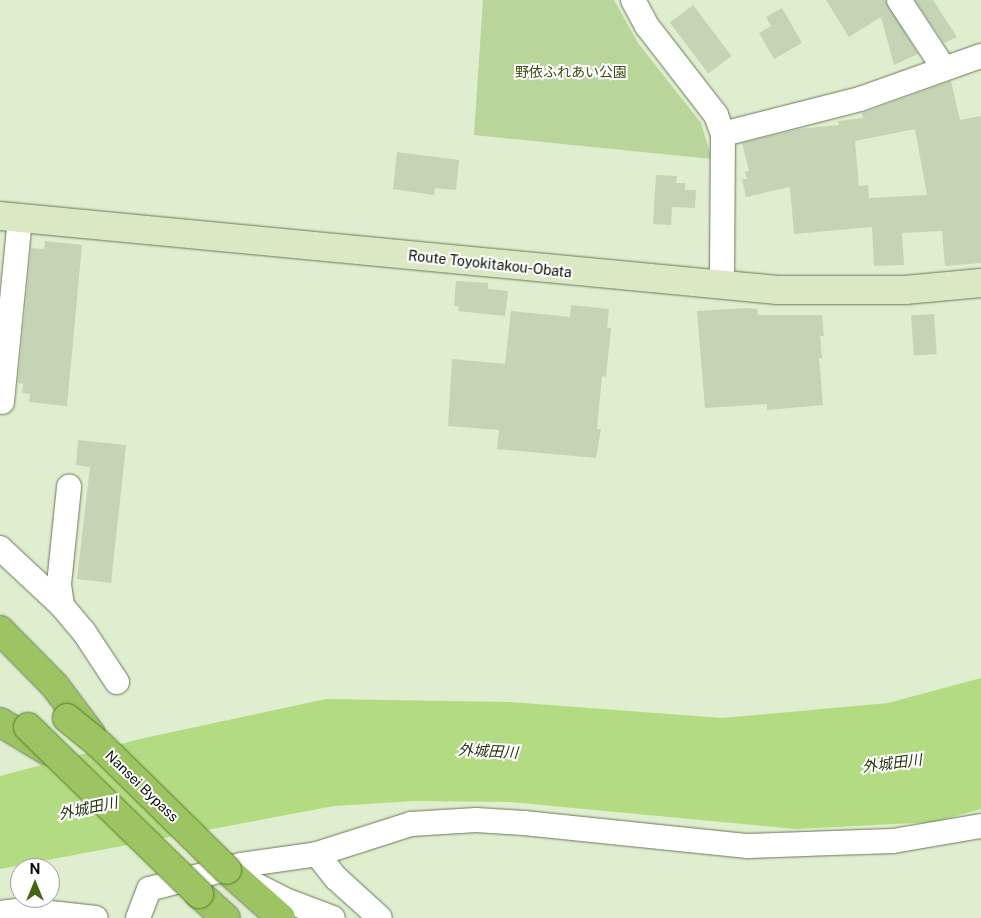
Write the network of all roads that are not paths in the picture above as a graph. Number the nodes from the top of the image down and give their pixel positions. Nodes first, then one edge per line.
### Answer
1 (633, 0) edge
2 (900, 0) edge
3 (981, 56) edge
4 (943, 67) junction
5 (723, 134) junction
6 (10, 217) edge
7 (981, 283) edge
8 (722, 285) junction
9 (2, 402) dead end
10 (69, 487) dead end
11 (0, 548) edge
12 (62, 606) junction
13 (0, 630) edge
14 (0, 659) edge
15 (118, 682) dead end
16 (0, 703) edge
17 (0, 722) edge
18 (100, 745) junction
19 (67, 762) junction
20 (981, 826) edge
21 (317, 854) junction
22 (227, 870) junction
23 (0, 913) edge
24 (96, 918) edge
25 (138, 918) edge
26 (226, 918) edge
27 (281, 918) edge
28 (333, 918) edge
29 (380, 918) edge

1 - 5 street
2 - 4 street
3 - 4 street
4 - 5 street
5 - 8 street
6 - 8 main road, Route Toyokitakou-Obata
6 - 9 street
7 - 8 main road, Route Toyokitakou-Obata
10 - 12 street
11 - 12 street
12 - 15 street
13 - 18 highway
14 - 18 highway, Nansei Bypass, bridge
16 - 19 highway, bridge
17 - 19 highway
18 - 22 highway, Nansei Bypass, bridge
19 - 26 highway, bridge
20 - 21 street
21 - 25 street
21 - 29 street
22 - 27 highway, Nansei Bypass
22 - 28 street
23 - 24 street

